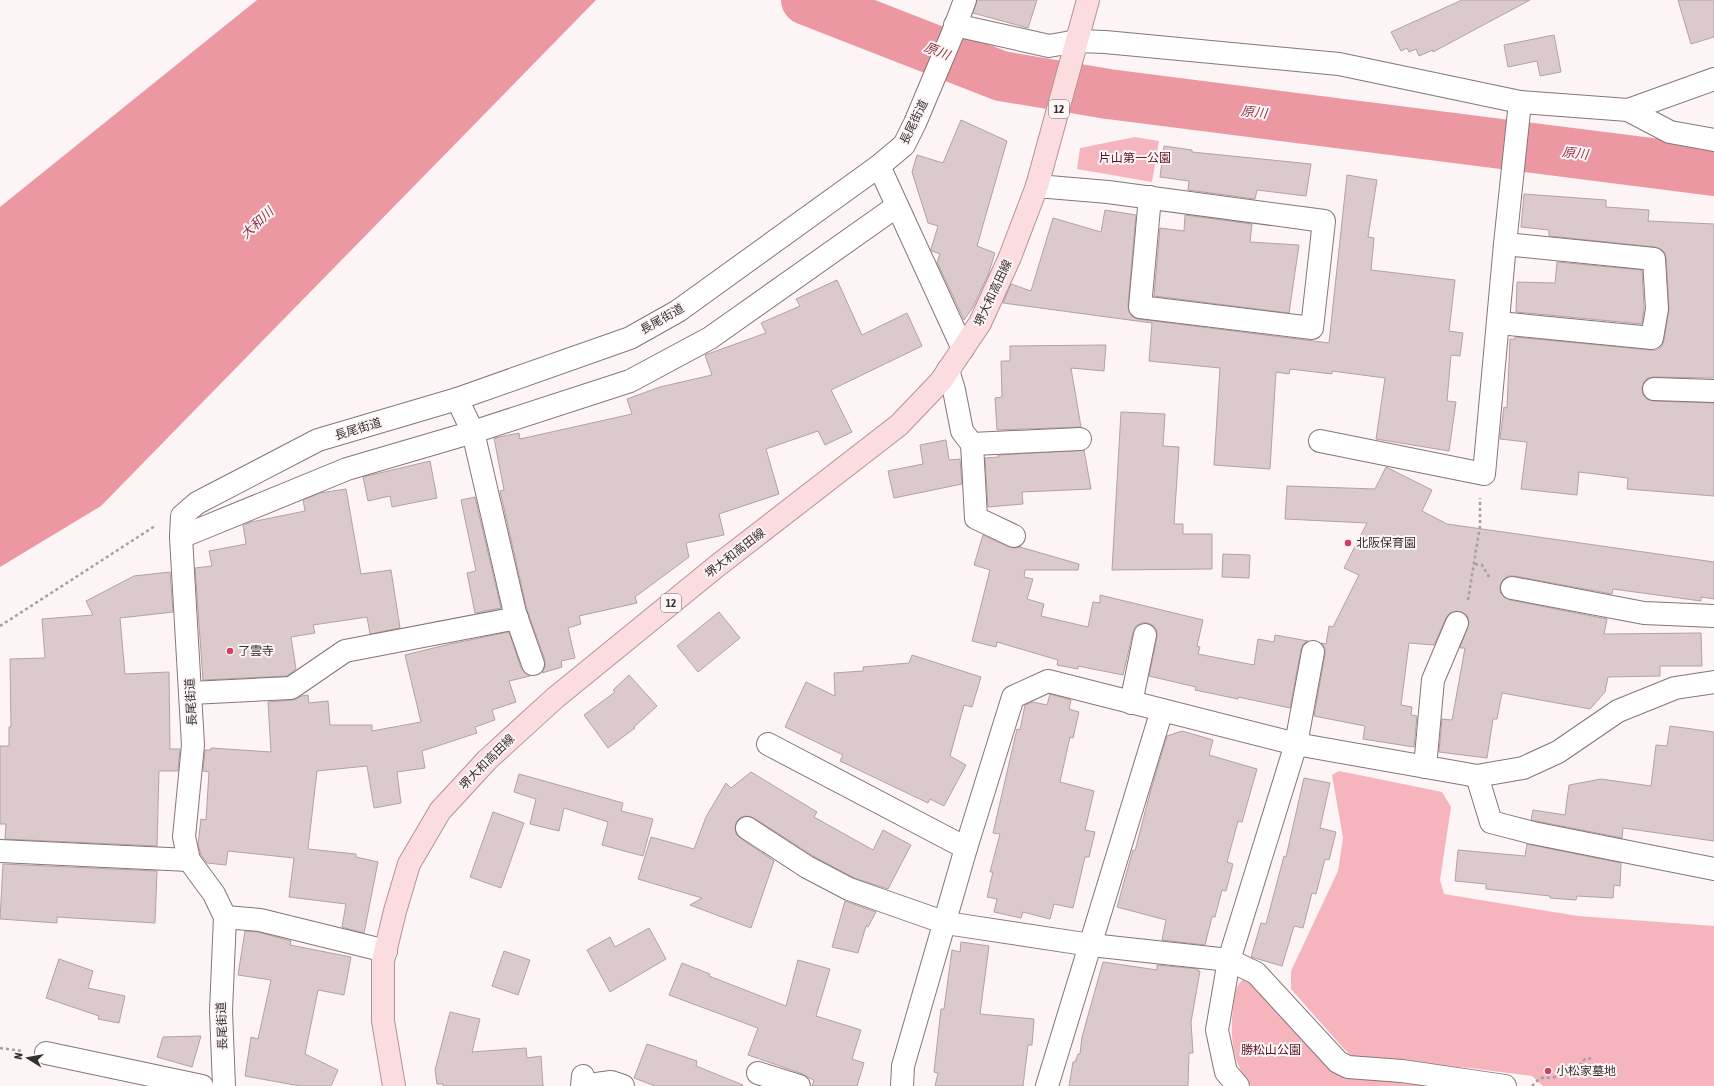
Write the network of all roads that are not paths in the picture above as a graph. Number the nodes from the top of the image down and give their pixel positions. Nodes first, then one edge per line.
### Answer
1 (964, 0) edge
2 (1088, 0) edge
3 (954, 30) junction
4 (1074, 51) junction
5 (1714, 79) edge
6 (1519, 110) junction
7 (1628, 110) junction
8 (1714, 140) edge
9 (879, 166) junction
10 (1037, 186) junction
11 (1150, 197) junction
12 (897, 206) junction
13 (1505, 244) junction
14 (1499, 323) junction
15 (963, 349) junction
16 (948, 370) junction
17 (1654, 389) dead end
18 (1714, 391) edge
19 (457, 399) junction
20 (473, 432) junction
21 (1080, 438) dead end
22 (1320, 441) dead end
23 (972, 444) junction
24 (182, 526) junction
25 (1014, 536) dead end
26 (1512, 588) dead end
27 (1714, 616) edge
28 (517, 618) junction
29 (1457, 624) dead end
30 (1145, 635) dead end
31 (1313, 652) dead end
32 (533, 664) dead end
33 (1714, 682) edge
34 (191, 693) junction
35 (1131, 703) junction
36 (1162, 710) junction
37 (768, 744) dead end
38 (1296, 744) junction
39 (1425, 767) junction
40 (1477, 776) junction
41 (747, 828) dead end
42 (966, 848) junction
43 (0, 851) edge
44 (189, 860) junction
45 (1714, 869) edge
46 (225, 917) junction
47 (946, 923) junction
48 (1090, 945) junction
49 (386, 951) junction
50 (1229, 960) junction
51 (46, 1053) dead end
52 (758, 1073) dead end
53 (582, 1081) edge
54 (202, 1086) edge
55 (224, 1086) edge
56 (394, 1086) edge
57 (623, 1086) edge
58 (799, 1086) edge
59 (902, 1086) edge
60 (1047, 1086) edge
61 (1238, 1086) edge
62 (1505, 1086) edge

1 - 3 street, 長尾街道
2 - 4 main road, 堺大和高田線 / 12
3 - 4 street
3 - 9 street, 長尾街道
4 - 6 street
4 - 10 main road, 堺大和高田線 / 12
5 - 7 street
6 - 7 street
6 - 13 street
7 - 8 street
9 - 12 street
9 - 19 street, 長尾街道
10 - 11 street
10 - 15 main road, 堺大和高田線 / 12
11 - 11 street
12 - 15 street
12 - 20 street
13 - 14 street
13 - 14 street
14 - 22 street
15 - 16 main road, 堺大和高田線 / 12
16 - 23 street
16 - 49 main road, 堺大和高田線 / 12
17 - 18 street
19 - 20 street
19 - 24 street, 長尾街道
20 - 24 street
20 - 28 street
21 - 23 street
23 - 25 street
24 - 34 street, 長尾街道
26 - 27 street
28 - 32 street
28 - 34 street
29 - 39 street
30 - 35 street
31 - 38 street
33 - 40 street
34 - 44 street, 長尾街道
35 - 36 street
35 - 42 street
36 - 38 street
36 - 48 street
37 - 42 street
38 - 39 street
38 - 50 street
39 - 40 street
40 - 45 street
41 - 47 street
42 - 47 street
43 - 44 street
44 - 46 street, 長尾街道
46 - 49 street
46 - 55 street, 長尾街道
47 - 48 street
47 - 59 street
48 - 50 street
48 - 60 street
49 - 56 main road, 堺大和高田線 / 12
50 - 61 street
50 - 62 street
51 - 54 street
52 - 58 street
53 - 57 street

